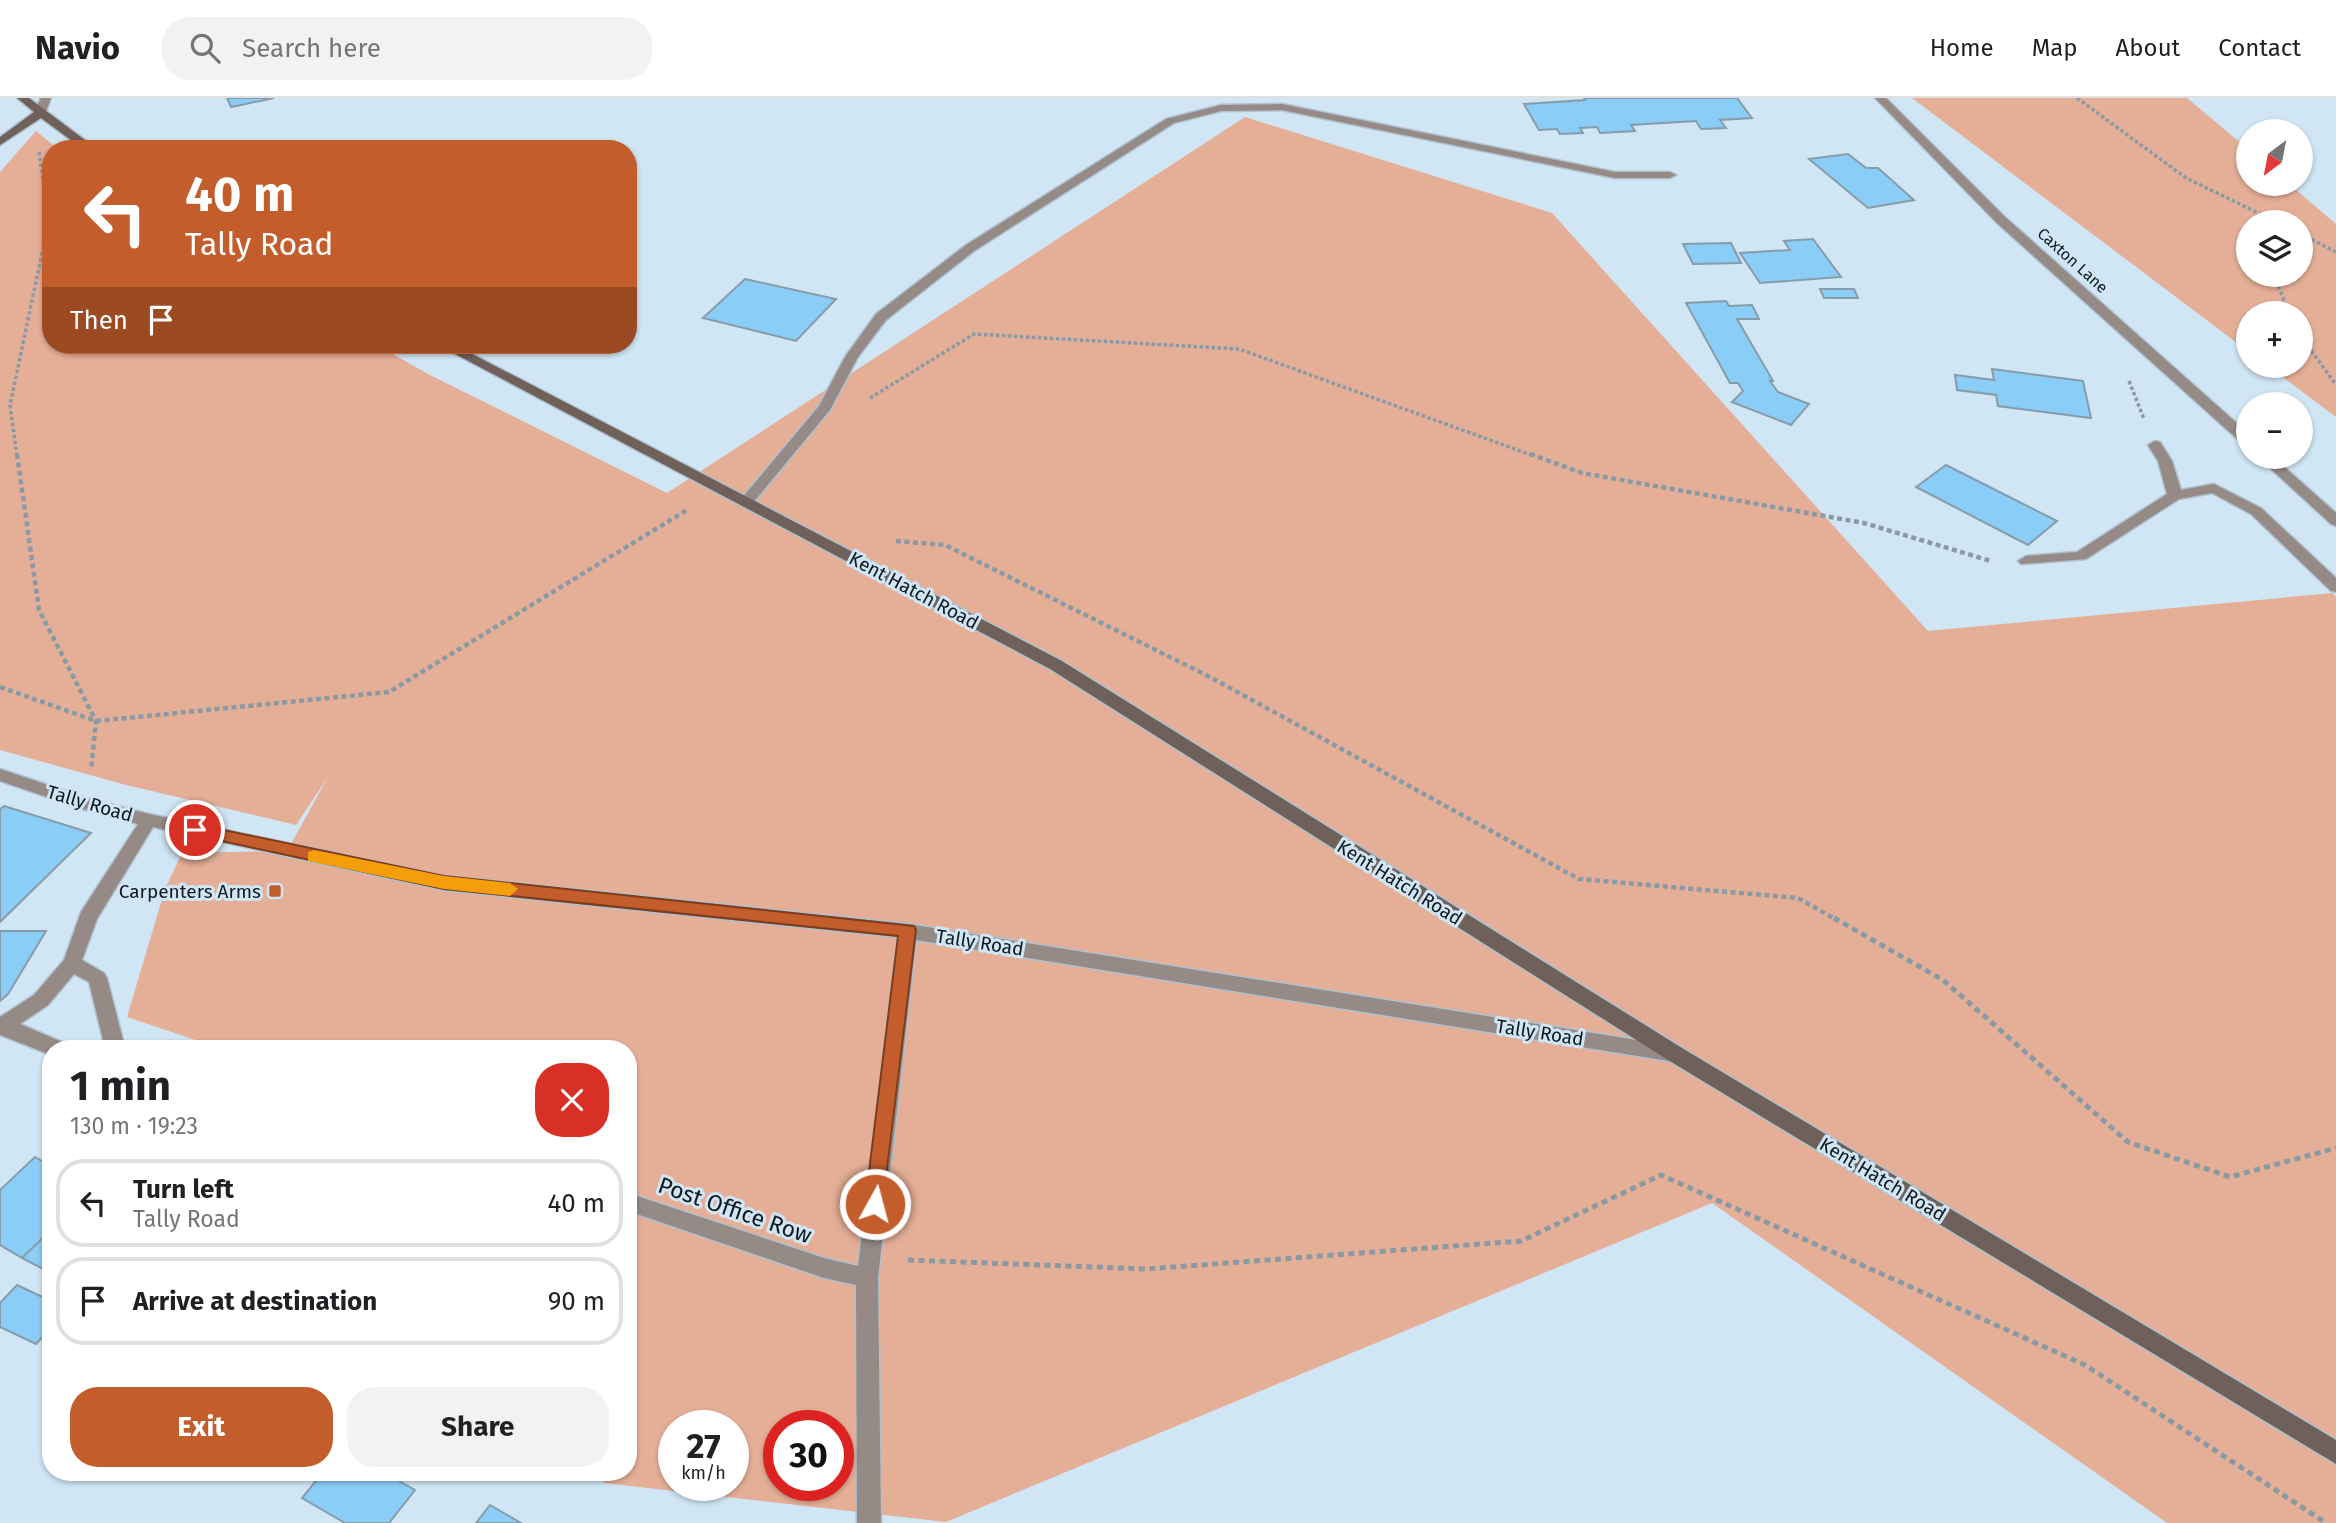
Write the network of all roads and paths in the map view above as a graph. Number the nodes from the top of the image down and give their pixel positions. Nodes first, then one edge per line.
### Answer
1 (22, 98) edge
2 (46, 98) edge
3 (1880, 98) edge
4 (2077, 98) edge
5 (39, 114) junction
6 (78, 140) edge
7 (0, 142) edge
8 (42, 172) edge
9 (1670, 175) dead end
10 (2252, 210) edge
11 (2313, 240) edge
12 (2336, 252) edge
13 (42, 253) edge
14 (2313, 352) edge
15 (462, 354) edge
16 (2336, 385) edge
17 (861, 403) dead end
18 (2236, 430) edge
19 (2155, 445) dead end
20 (2278, 469) edge
21 (722, 488) junction
22 (2175, 495) junction
23 (747, 501) junction
24 (2336, 521) edge
25 (890, 540) dead end
26 (2026, 561) joint
27 (2336, 587) edge
28 (0, 687) edge
29 (96, 721) junction
30 (0, 775) edge
31 (88, 805) junction
32 (149, 820) junction
33 (908, 930) junction
34 (72, 963) junction
35 (1, 1026) edge
36 (114, 1040) edge
37 (42, 1043) edge
38 (1675, 1054) junction
39 (2336, 1148) edge
40 (637, 1205) edge
41 (867, 1268) junction
42 (2336, 1453) edge
43 (869, 1523) edge
44 (2326, 1523) edge

1 - 5 main road
2 - 5 street
3 - 18 street, Caxton Lane
4 - 10 path
5 - 6 main road
5 - 7 main road
5 - 8 path
9 - 23 street
11 - 12 path
13 - 29 path
14 - 16 path
15 - 21 main road, Kent Hatch Road
17 - 26 path
19 - 22 street
20 - 24 street
21 - 23 main road, Kent Hatch Road
21 - 29 path
22 - 26 street
22 - 27 street
23 - 38 main road, Kent Hatch Road
25 - 39 path
28 - 29 path
29 - 31 path
30 - 31 street, Tally Road
31 - 32 street, Tally Road
32 - 33 street, Tally Road
32 - 34 street
33 - 38 street, Tally Road
33 - 41 street
34 - 35 street
34 - 36 street
35 - 37 street
38 - 42 main road, Kent Hatch Road
40 - 41 street, Post Office Row
41 - 43 street
41 - 44 path

